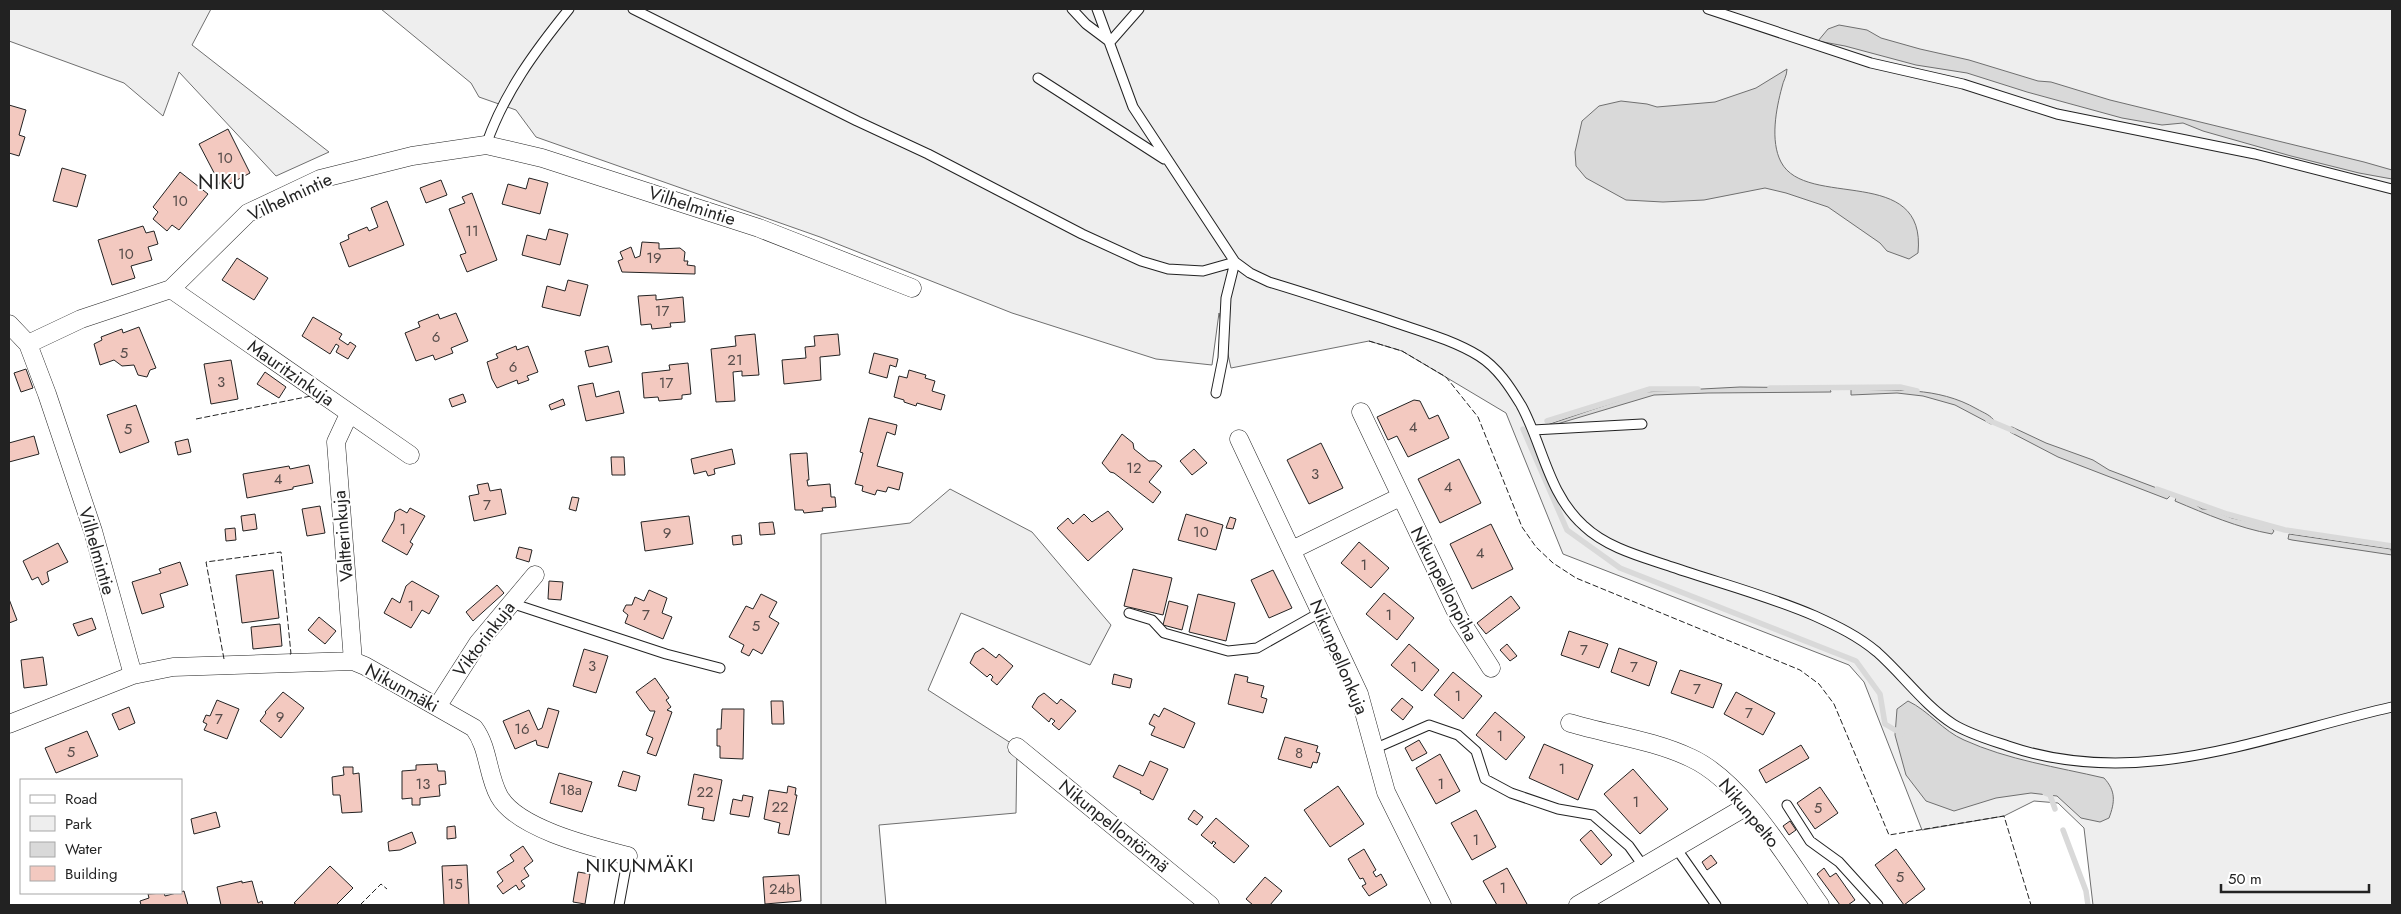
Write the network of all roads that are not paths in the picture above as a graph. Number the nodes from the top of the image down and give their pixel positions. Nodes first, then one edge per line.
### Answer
1 (569, 9) edge
2 (633, 9) edge
3 (1072, 9) edge
4 (1097, 9) edge
5 (1139, 9) edge
6 (1708, 9) edge
7 (1110, 42) junction
8 (1038, 78) dead end
9 (486, 145) junction
10 (1167, 160) junction
11 (2392, 189) edge
12 (1235, 262) junction
13 (912, 288) dead end
14 (171, 289) junction
15 (9, 324) edge
16 (28, 344) junction
17 (1216, 393) dead end
18 (1362, 412) dead end
19 (349, 414) junction
20 (1642, 424) dead end
21 (1533, 430) junction
22 (1240, 439) dead end
23 (410, 456) dead end
24 (1400, 497) junction
25 (1292, 550) junction
26 (535, 575) dead end
27 (511, 604) junction
28 (1321, 612) junction
29 (1129, 613) dead end
30 (353, 662) junction
31 (720, 668) dead end
32 (1491, 668) dead end
33 (133, 675) junction
34 (437, 707) junction
35 (2392, 707) edge
36 (1570, 723) dead end
37 (9, 724) edge
38 (1018, 747) dead end
39 (1374, 748) junction
40 (1787, 805) dead end
41 (1747, 806) junction
42 (1676, 848) junction
43 (628, 856) joint
44 (1644, 867) junction
45 (619, 905) edge
46 (1210, 905) edge
47 (1442, 905) edge
48 (1578, 905) edge
49 (1716, 905) edge
50 (1820, 905) edge
51 (1878, 905) edge

1 - 9 lane
2 - 12 lane
3 - 7 lane
4 - 7 lane
5 - 7 lane
6 - 11 lane
7 - 10 lane
8 - 10 lane
9 - 13 street, Vilhelmintie
9 - 14 street, Vilhelmintie
10 - 12 lane
12 - 17 lane
12 - 21 lane
14 - 16 street, Vilhelmintie
14 - 19 street, Mauritzinkuja
15 - 16 street
16 - 33 street, Vilhelmintie
18 - 24 street, Nikunpellonpiha
19 - 23 street, Mauritzinkuja
19 - 30 street, Valtterinkuja
20 - 21 lane
21 - 35 lane
22 - 25 street, Nikunpellonkuja
24 - 25 street
24 - 32 street, Nikunpellonpiha
25 - 28 street, Nikunpellonkuja
26 - 27 street, Viktorinkuja
27 - 31 lane
27 - 34 street, Viktorinkuja
28 - 29 lane
28 - 39 street, Nikunpellonkuja
30 - 33 street, Nikunmäki
30 - 34 street, Nikunmäki
33 - 37 street, Nikunmäki
34 - 43 street, Nikunmäki
36 - 41 street, Nikunpelto
38 - 46 street, Nikunpellontörmä
39 - 44 lane
39 - 47 street, Nikunpellonkuja
40 - 51 lane
41 - 42 street
41 - 50 street, Nikunpelto
42 - 44 street
42 - 49 lane
43 - 45 lane, Nikunmäki
44 - 48 street

